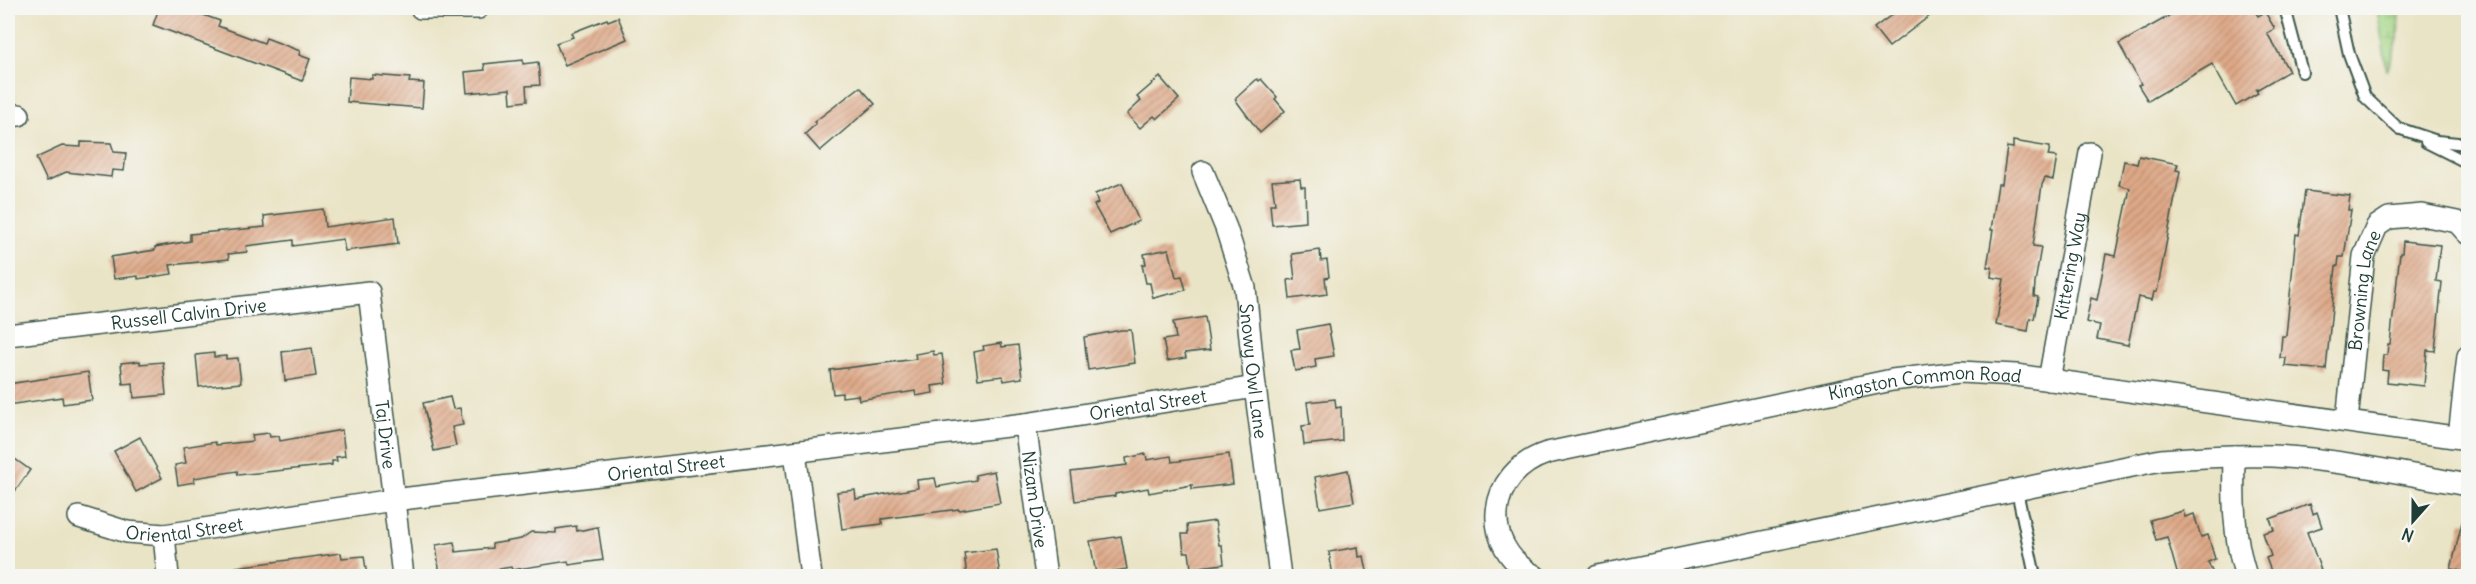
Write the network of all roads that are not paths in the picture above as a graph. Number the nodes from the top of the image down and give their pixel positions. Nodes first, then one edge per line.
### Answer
1 (422, 8) edge
2 (478, 8) edge
3 (2285, 8) edge
4 (2339, 8) edge
5 (2302, 72) dead end
6 (2398, 128) junction
7 (2469, 144) edge
8 (2090, 153) dead end
9 (2469, 163) edge
10 (1203, 172) dead end
11 (2469, 234) edge
12 (369, 292) joint
13 (8, 335) edge
14 (2469, 356) edge
15 (2049, 380) junction
16 (1255, 387) junction
17 (2348, 421) junction
18 (1025, 424) junction
19 (2464, 438) edge
20 (795, 452) junction
21 (2234, 456) junction
22 (2469, 485) edge
23 (2017, 491) junction
24 (393, 500) junction
25 (79, 517) dead end
26 (164, 534) junction
27 (168, 576) edge
28 (403, 576) edge
29 (811, 576) edge
30 (1046, 576) edge
31 (1280, 576) edge
32 (1535, 576) edge
33 (1598, 576) edge
34 (2035, 576) edge
35 (2246, 576) edge

1 - 2 street
3 - 5 lane
4 - 6 lane
6 - 7 lane
6 - 9 lane
8 - 15 street, Kittering Way
10 - 16 street, Snowy Owl Lane
11 - 17 street, Browning Lane
12 - 13 street, Russell Calvin Drive
12 - 24 street, Taj Drive
14 - 19 street
15 - 17 street, Kingston Common Road
15 - 32 street, Kingston Common Road
16 - 18 street, Oriental Street
16 - 31 street, Snowy Owl Lane
17 - 19 street, Kingston Common Road
18 - 20 street, Oriental Street
18 - 30 street, Nizam Drive
20 - 24 street, Oriental Street
20 - 29 street
21 - 22 street
21 - 23 street
21 - 35 street
23 - 33 street
23 - 34 lane
24 - 26 street, Oriental Street
24 - 28 street, Taj Drive
25 - 26 street, Oriental Street
26 - 27 street

